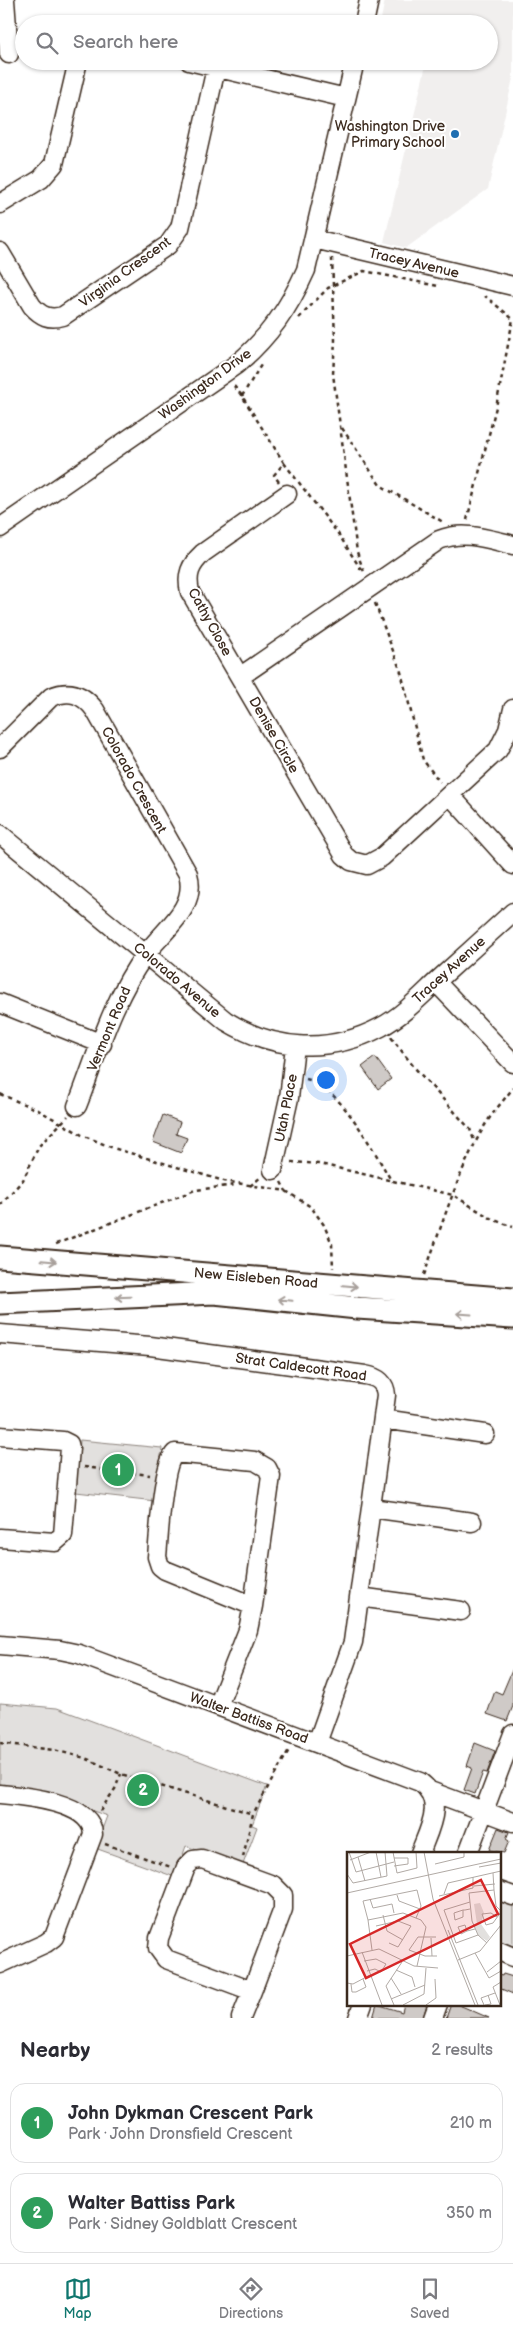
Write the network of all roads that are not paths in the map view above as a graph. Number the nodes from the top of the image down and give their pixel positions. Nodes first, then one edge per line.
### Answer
1 (5, 0) edge
2 (370, 0) edge
3 (366, 15) edge
4 (11, 54) edge
5 (76, 70) edge
6 (216, 70) edge
7 (225, 70) edge
8 (353, 70) edge
9 (346, 98) junction
10 (0, 204) edge
11 (314, 239) junction
12 (0, 252) edge
13 (513, 286) edge
14 (288, 494) road end
15 (0, 528) edge
16 (513, 545) edge
17 (241, 676) junction
18 (513, 709) edge
19 (0, 748) edge
20 (450, 795) junction
21 (0, 834) edge
22 (513, 865) edge
23 (513, 912) edge
24 (145, 954) junction
25 (436, 982) junction
26 (0, 1003) edge
27 (383, 1026) joint
28 (102, 1044) junction
29 (295, 1046) junction
30 (513, 1063) edge
31 (77, 1106) road end
32 (274, 1166) road end
33 (0, 1257) edge
34 (513, 1298) edge
35 (0, 1302) edge
36 (513, 1318) edge
37 (0, 1334) edge
38 (383, 1419) junction
39 (485, 1434) dead end
40 (0, 1436) edge
41 (371, 1508) junction
42 (472, 1522) dead end
43 (0, 1538) edge
44 (359, 1597) junction
45 (253, 1606) junction
46 (461, 1611) dead end
47 (0, 1646) edge
48 (218, 1706) junction
49 (513, 1734) edge
50 (317, 1743) junction
51 (510, 1753) edge
52 (430, 1791) junction
53 (0, 1794) edge
54 (484, 1811) junction
55 (513, 1822) edge
56 (420, 1852) edge
57 (468, 1852) edge
58 (500, 1891) edge
59 (513, 1896) edge
60 (500, 1951) edge
61 (513, 1956) edge
62 (0, 1964) edge
63 (252, 1991) junction
64 (363, 2006) edge
65 (437, 2006) edge
66 (241, 2018) edge
67 (358, 2018) edge
68 (433, 2018) edge

1 - 4 street
2 - 3 street
5 - 10 street
6 - 12 street, Virginia Crescent
7 - 9 street
8 - 9 street, Washington Drive
9 - 11 street, Washington Drive
11 - 13 street, Tracey Avenue
11 - 15 street, Washington Drive
14 - 17 street, Cathy Close
16 - 17 street
17 - 20 street, Denise Circle
18 - 20 street, Denise Circle
19 - 24 street, Colorado Crescent
20 - 22 street
21 - 24 street, Colorado Avenue
23 - 25 street, Tracey Avenue
24 - 28 street, Vermont Road
24 - 29 street, Colorado Avenue
25 - 27 street, Tracey Avenue
25 - 30 street
26 - 28 street
27 - 29 street, Colorado Avenue
28 - 31 street, Vermont Road
29 - 32 street, Utah Place
33 -> 34 main road, New Eisleben Road
36 -> 35 main road, New Eisleben Road
37 - 38 street, Strat Caldecott Road
38 - 39 street
38 - 41 street, Strat Caldecott Road
40 - 43 street
41 - 42 street
41 - 44 street, Strat Caldecott Road
44 - 46 street
44 - 50 street, Strat Caldecott Road
45 - 45 street
45 - 48 street
47 - 48 street, Walter Battiss Road
48 - 50 street, Walter Battiss Road
49 - 51 street
50 - 52 street, Walter Battiss Road
51 - 54 street
52 - 54 street, Walter Battiss Road
52 - 56 street
53 - 62 street
54 - 55 street, Walter Battiss Road
54 - 57 street
58 - 59 street
60 - 61 street
63 - 63 street
63 - 66 street
64 - 67 street
65 - 68 street

